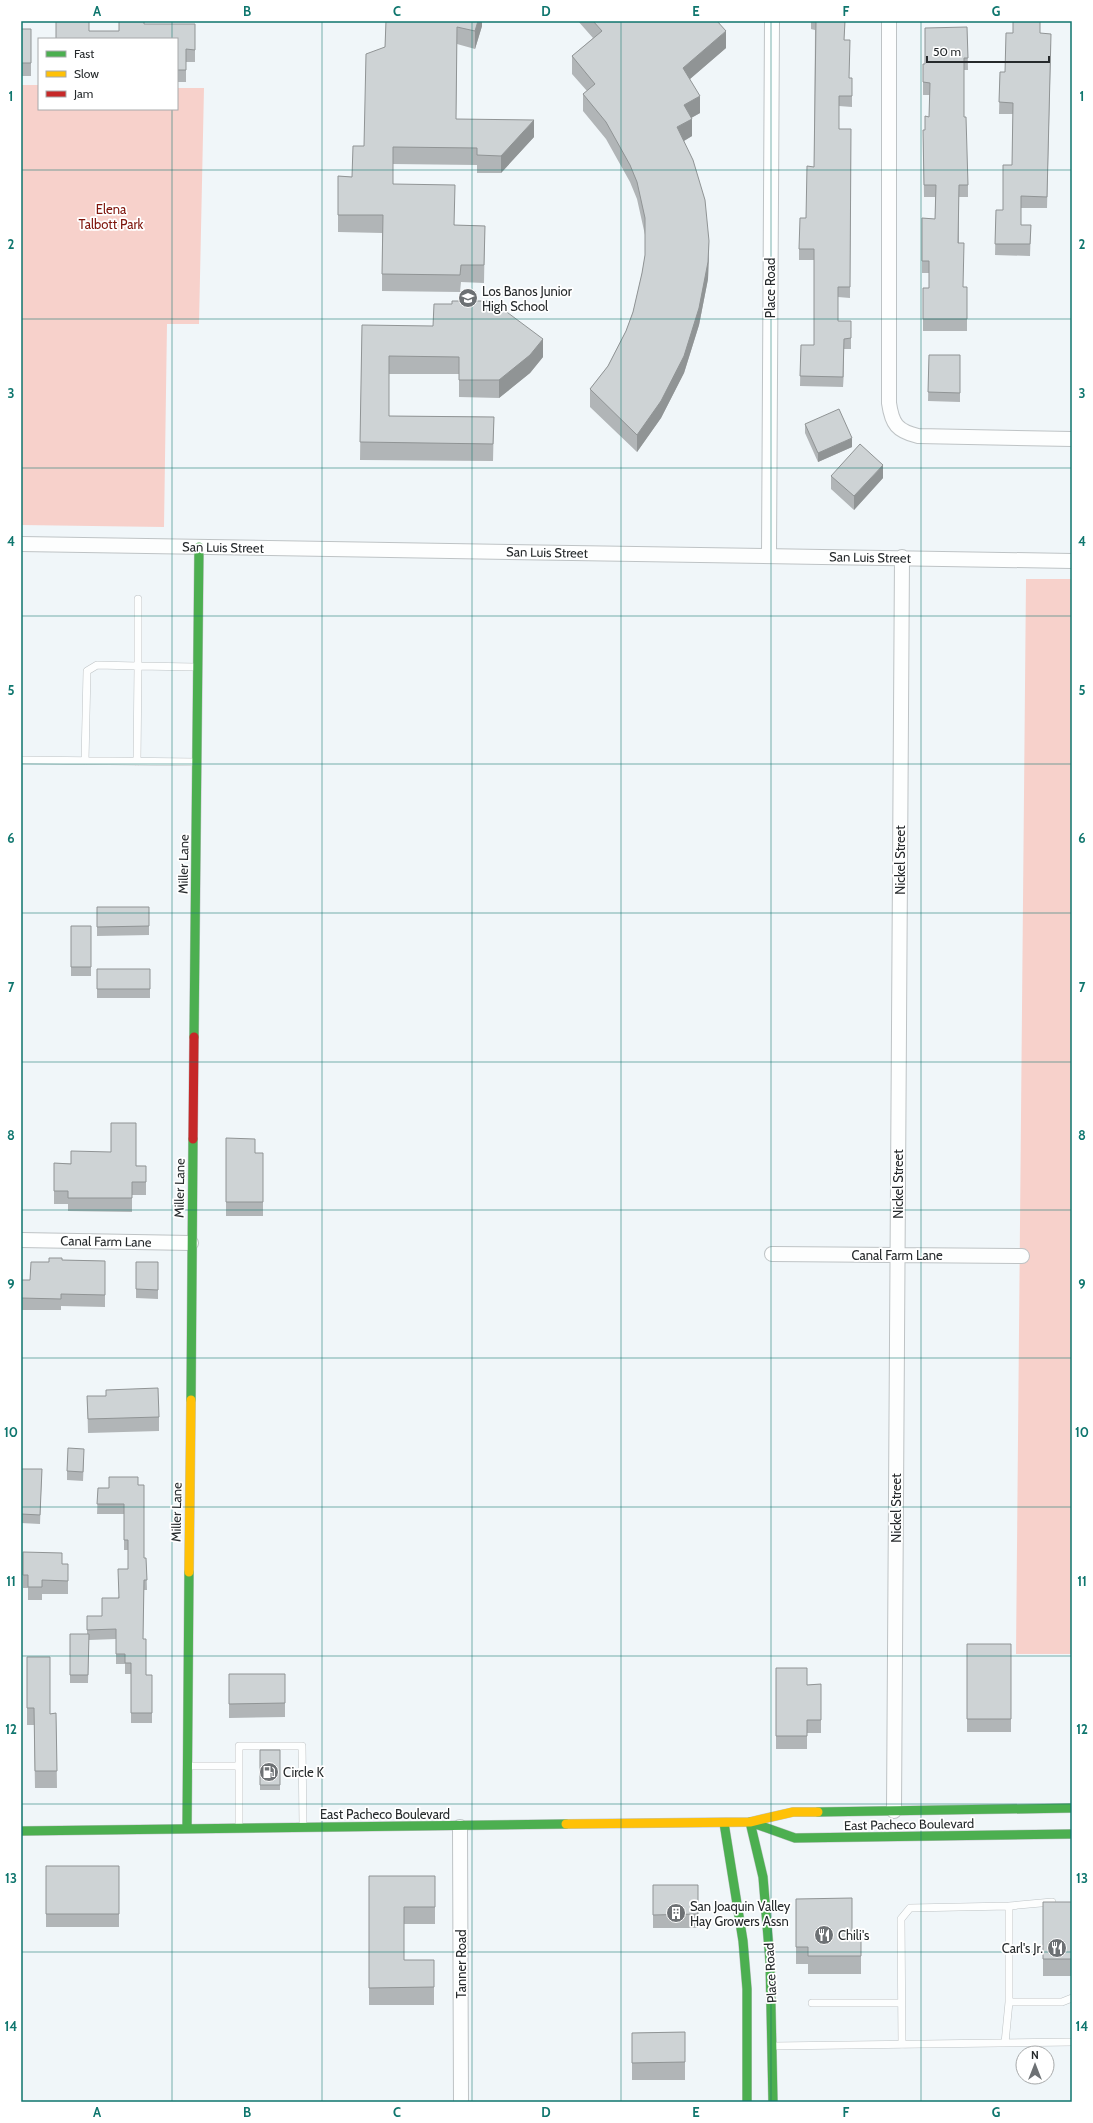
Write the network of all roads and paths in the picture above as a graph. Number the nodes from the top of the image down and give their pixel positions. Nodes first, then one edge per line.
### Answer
1 (772, 21) edge
2 (889, 21) edge
3 (1072, 439) edge
4 (21, 544) edge
5 (199, 547) junction
6 (769, 555) junction
7 (902, 557) junction
8 (1072, 561) edge
9 (138, 599) dead end
10 (138, 666) junction
11 (198, 667) junction
12 (21, 760) edge
13 (86, 761) junction
14 (137, 762) junction
15 (197, 762) junction
16 (21, 1240) edge
17 (191, 1243) junction
18 (772, 1254) dead end
19 (898, 1254) junction
20 (1022, 1256) dead end
21 (186, 1766) junction
22 (239, 1766) junction
23 (1072, 1808) edge
24 (894, 1811) junction
25 (750, 1822) junction
26 (724, 1823) junction
27 (460, 1826) junction
28 (239, 1828) junction
29 (303, 1828) junction
30 (187, 1829) junction
31 (21, 1831) edge
32 (1072, 1834) edge
33 (1064, 1902) edge
34 (1009, 1906) junction
35 (1072, 1998) edge
36 (1009, 2002) junction
37 (812, 2003) dead end
38 (901, 2003) junction
39 (1072, 2042) edge
40 (1005, 2043) junction
41 (902, 2044) junction
42 (773, 2046) junction
43 (461, 2102) edge
44 (747, 2102) edge
45 (773, 2102) edge

1 - 6 street, Place Road
2 - 3 street
4 - 5 street, San Luis Street
5 - 6 street, San Luis Street
5 - 11 main road, Miller Lane
6 - 7 street, San Luis Street
7 - 8 street, San Luis Street
7 - 19 street, Nickel Street
9 - 10 lane
10 - 11 lane
10 - 13 lane
10 - 14 lane
11 - 15 main road, Miller Lane
12 - 13 lane
13 - 14 lane
14 - 15 lane
15 - 17 main road, Miller Lane
16 - 17 street, Canal Farm Lane
17 - 21 main road, Miller Lane
18 - 19 street, Canal Farm Lane
19 - 20 street, Canal Farm Lane
19 - 24 street, Nickel Street
21 - 22 lane
21 - 30 main road, Miller Lane
22 - 28 lane
22 - 29 lane
23 - 24 main road, East Pacheco Boulevard
24 - 25 main road, East Pacheco Boulevard
25 - 26 main road, East Pacheco Boulevard
25 - 32 main road, East Pacheco Boulevard
25 - 42 main road, Place Road
26 - 27 main road, East Pacheco Boulevard
26 - 44 main road, Place Road
27 - 29 main road, East Pacheco Boulevard
27 - 43 street, Tanner Road
28 - 29 main road, East Pacheco Boulevard
28 - 30 main road, East Pacheco Boulevard
30 - 31 main road, East Pacheco Boulevard
33 - 34 lane
34 - 36 lane
34 - 38 lane
35 - 36 lane
36 - 40 lane
37 - 38 lane
38 - 41 lane
39 - 40 lane
40 - 41 lane
41 - 42 lane
42 - 45 main road, Place Road

